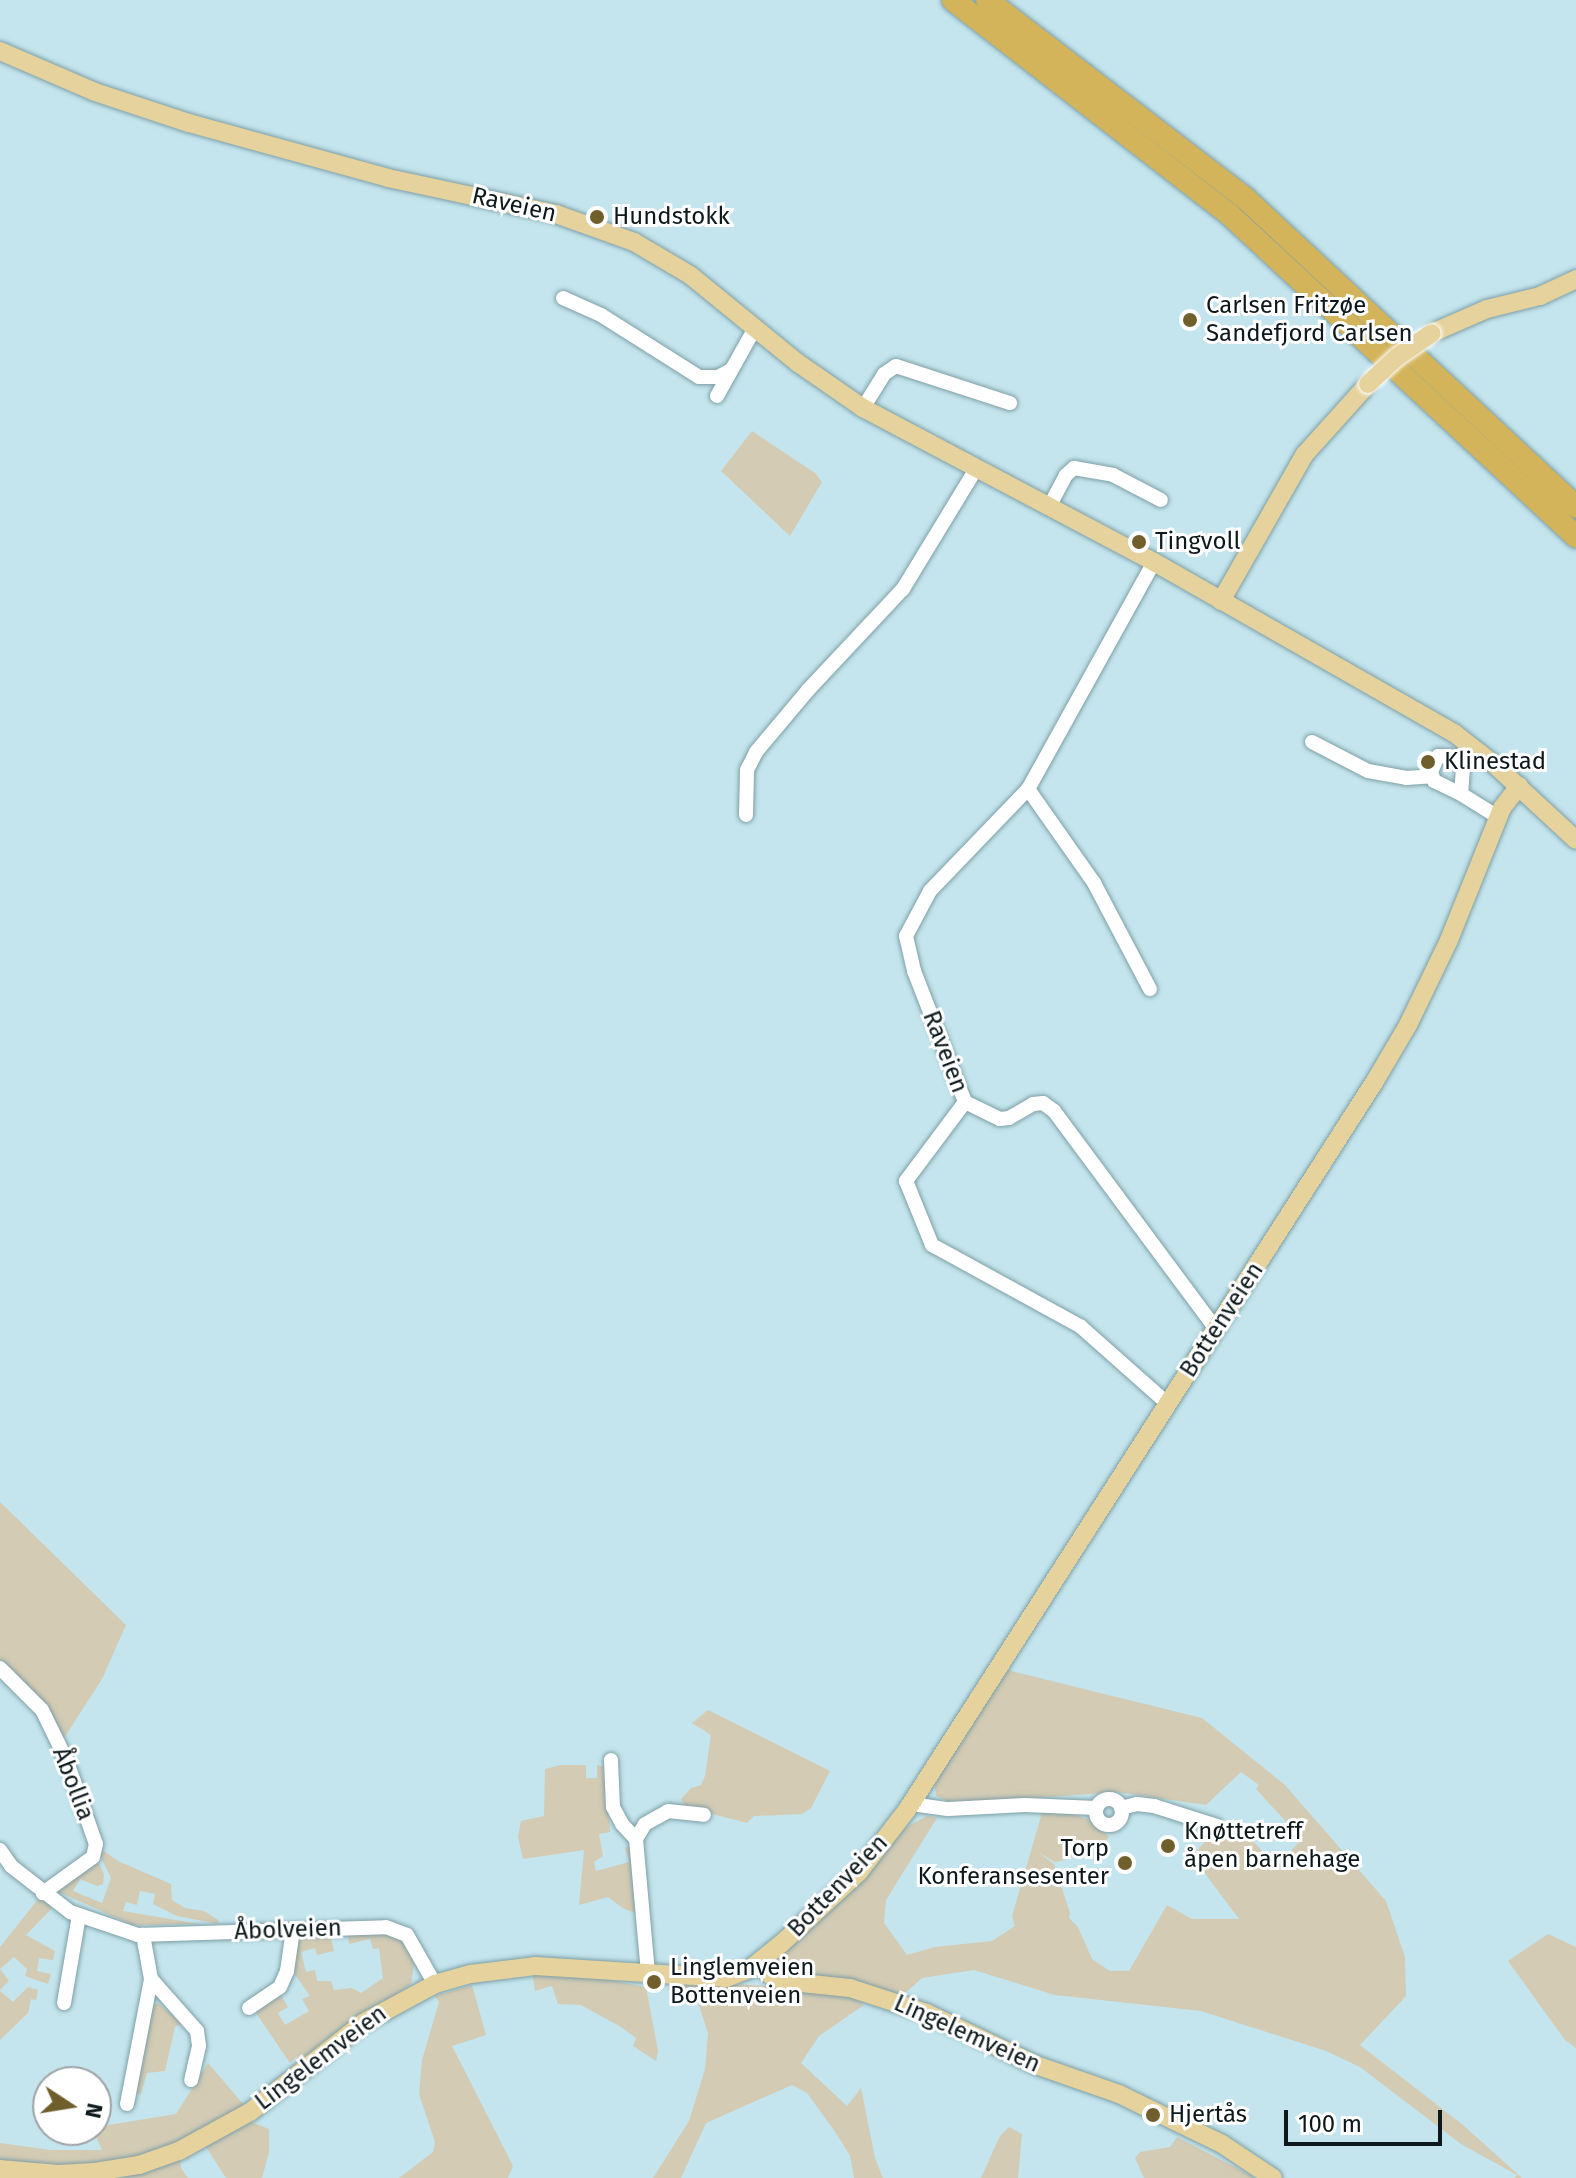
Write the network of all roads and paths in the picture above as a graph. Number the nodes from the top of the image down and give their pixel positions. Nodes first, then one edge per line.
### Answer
1 (953, 0) edge
2 (987, 0) edge
3 (0, 51) edge
4 (1576, 279) edge
5 (563, 298) dead end
6 (755, 328) junction
7 (731, 370) junction
8 (717, 396) dead end
9 (1010, 403) dead end
10 (863, 408) junction
11 (976, 469) junction
12 (1161, 500) dead end
13 (1049, 507) junction
14 (1576, 507) edge
15 (1576, 537) edge
16 (1154, 562) junction
17 (1221, 601) junction
18 (1312, 742) dead end
19 (1432, 776) junction
20 (1519, 786) junction
21 (1028, 789) junction
22 (1461, 794) junction
23 (746, 815) dead end
24 (1498, 817) junction
25 (1576, 840) edge
26 (1150, 989) dead end
27 (965, 1102) junction
28 (1216, 1329) junction
29 (1168, 1404) junction
30 (0, 1668) edge
31 (611, 1760) dead end
32 (911, 1804) junction
33 (704, 1815) dead end
34 (1217, 1826) dead end
35 (636, 1839) junction
36 (0, 1850) edge
37 (43, 1893) junction
38 (79, 1915) junction
39 (293, 1930) junction
40 (143, 1935) junction
41 (759, 1963) junction
42 (648, 1974) junction
43 (151, 1979) junction
44 (431, 1986) junction
45 (64, 2003) dead end
46 (249, 2008) dead end
47 (191, 2080) dead end
48 (127, 2104) dead end
49 (0, 2169) edge
50 (1273, 2178) edge

1 - 15 highway
2 - 14 highway
3 - 6 main road, Raveien
4 - 17 main road, bridge
5 - 7 street
6 - 7 street
6 - 10 main road, Raveien
7 - 8 street
9 - 10 street
10 - 11 main road, Raveien
11 - 13 main road, Raveien
11 - 23 street
12 - 13 street
13 - 16 main road, Raveien
16 - 17 main road, Raveien
16 - 21 street, Raveien
17 - 20 main road, Raveien
18 - 19 street
19 - 22 street
19 - 22 street
20 - 24 main road, Bottenveien
20 - 25 main road, Raveien
21 - 26 street
21 - 27 street, Raveien
22 - 24 street
24 - 28 main road, Bottenveien
27 - 28 street
27 - 29 street, Raveien
28 - 29 main road, Bottenveien
29 - 32 main road, Bottenveien
30 - 37 street, Åbollia
31 - 35 street
32 - 34 street
32 - 41 main road, Bottenveien
33 - 35 street
35 - 42 street
36 - 37 street, Åbolveien
37 - 38 street, Åbolveien
38 - 40 street, Åbolveien
38 - 45 street
39 - 40 street, Åbolveien
39 - 44 street, Åbolveien
39 - 46 street
40 - 43 street
41 - 42 main road, Lingelemveien
41 - 50 main road, Lingelemveien
42 - 44 main road, Lingelemveien
43 - 47 street
43 - 48 street
44 - 49 main road, Lingelemveien

